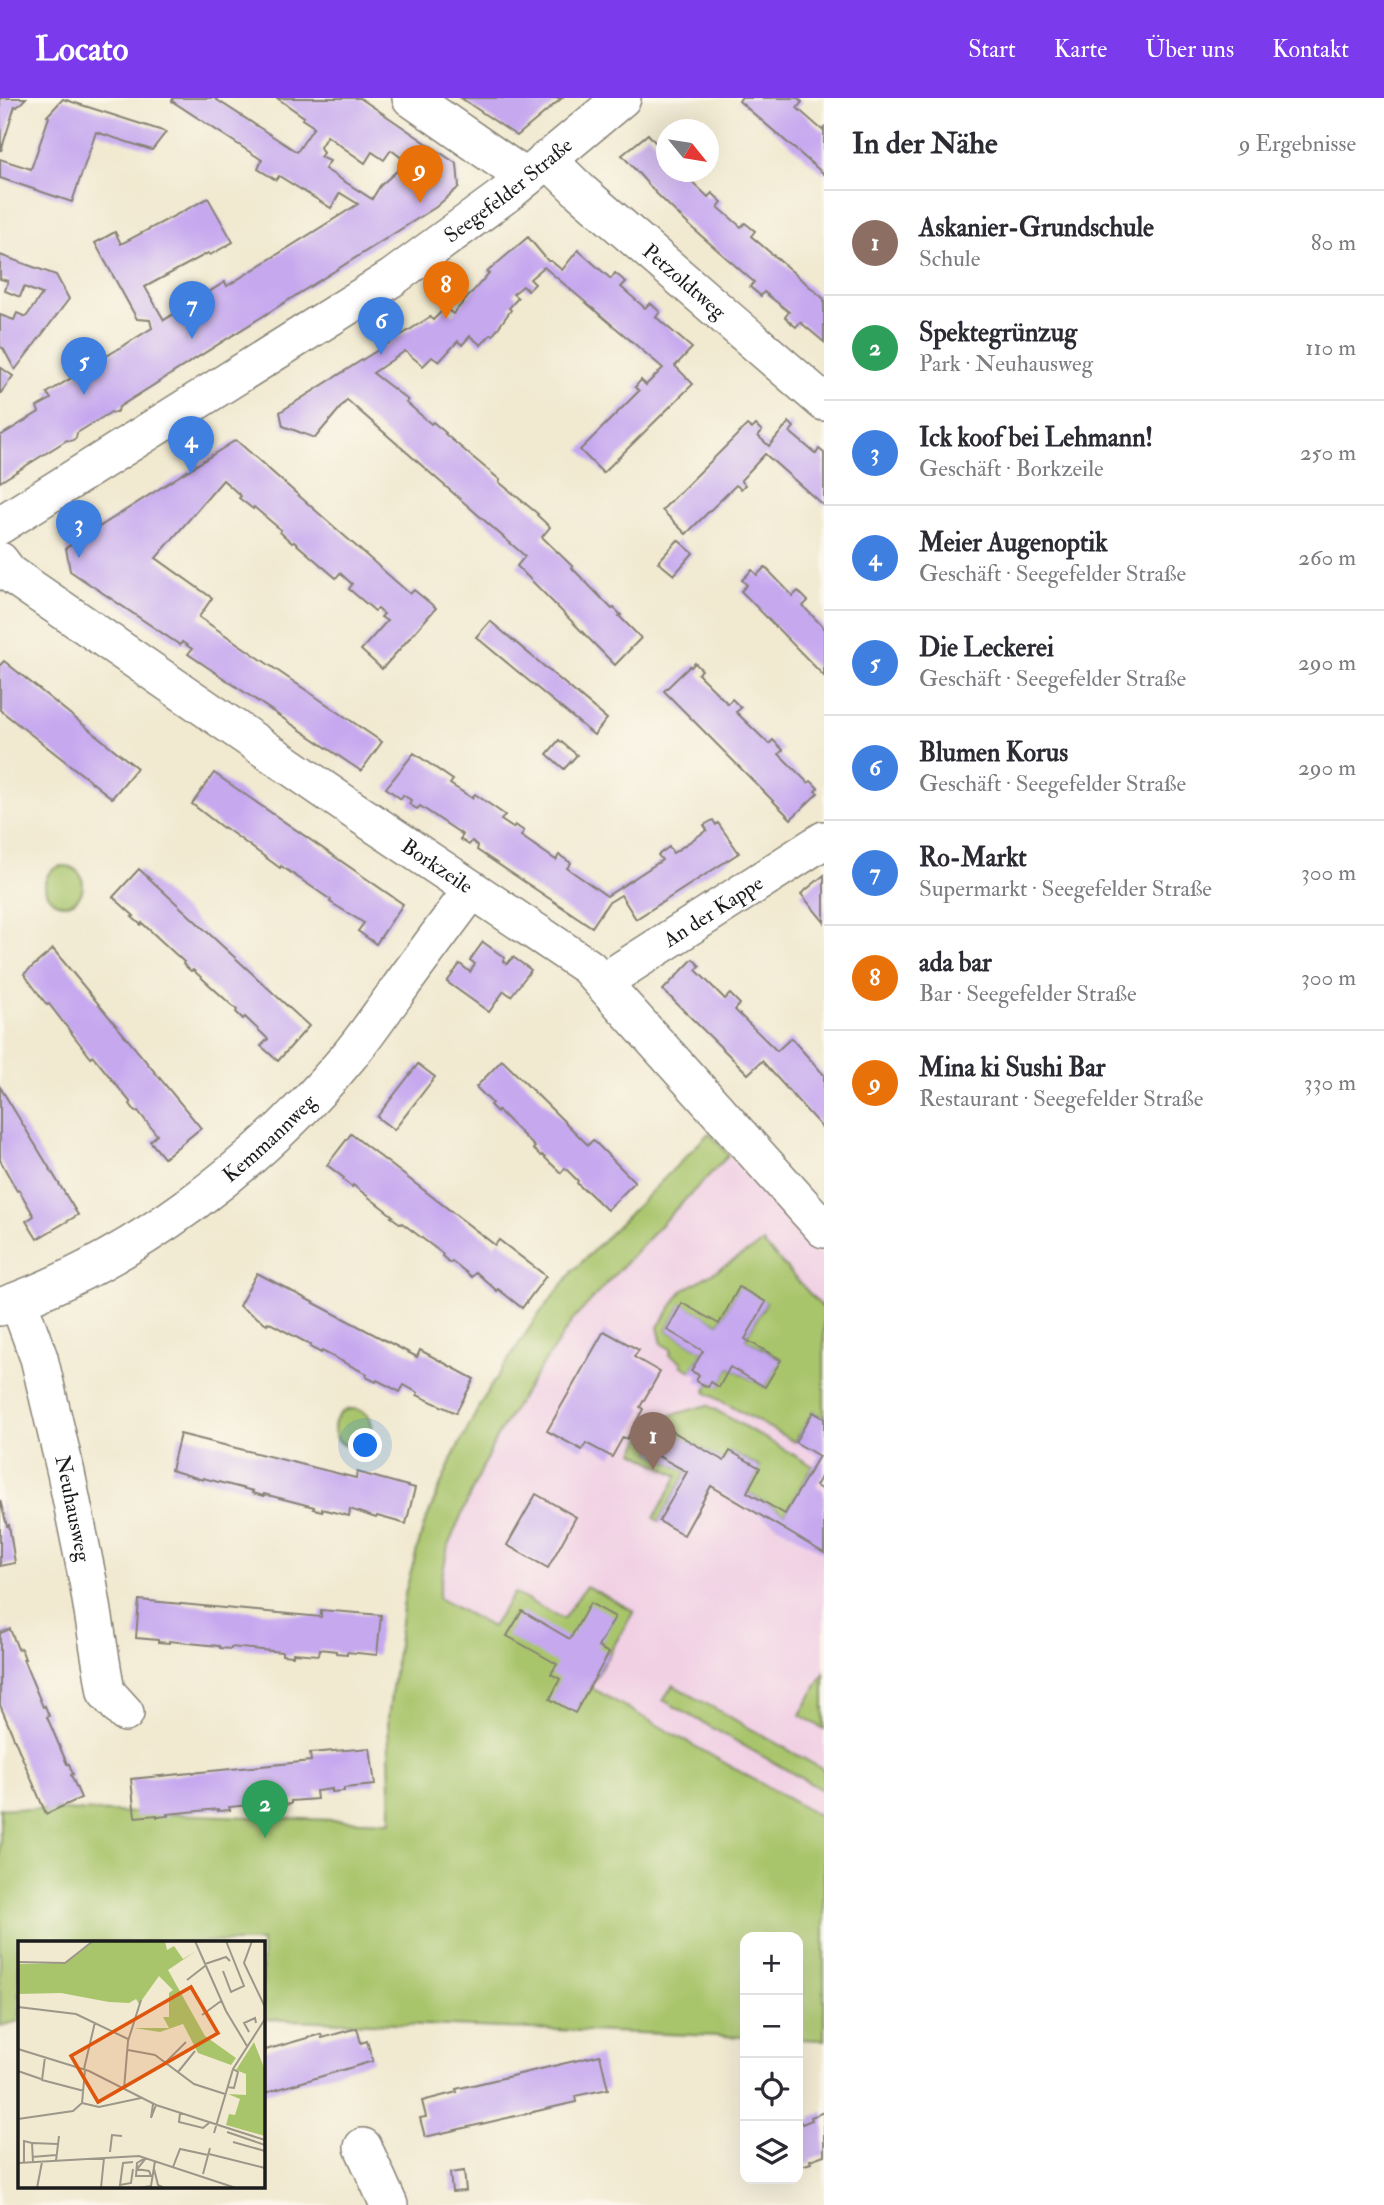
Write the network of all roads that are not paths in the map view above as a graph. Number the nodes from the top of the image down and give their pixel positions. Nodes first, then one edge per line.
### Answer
1 (411, 98) edge
2 (622, 98) edge
3 (537, 168) junction
4 (824, 402) edge
5 (0, 525) edge
6 (0, 561) edge
7 (824, 840) edge
8 (472, 890) junction
9 (603, 982) junction
10 (824, 1229) edge
11 (9, 1304) edge
12 (125, 1713) dead end
13 (363, 2147) dead end
14 (389, 2205) edge

1 - 3 street, Petzoldtweg
2 - 3 street, Seegefelder Straße
3 - 4 street, Petzoldtweg
3 - 5 street, Seegefelder Straße
6 - 8 street, Borkzeile
7 - 9 street, An der Kappe
8 - 9 street, Borkzeile
8 - 11 street, Kemmannweg
9 - 10 street, Borkzeile
11 - 12 street, Neuhausweg
13 - 14 street

